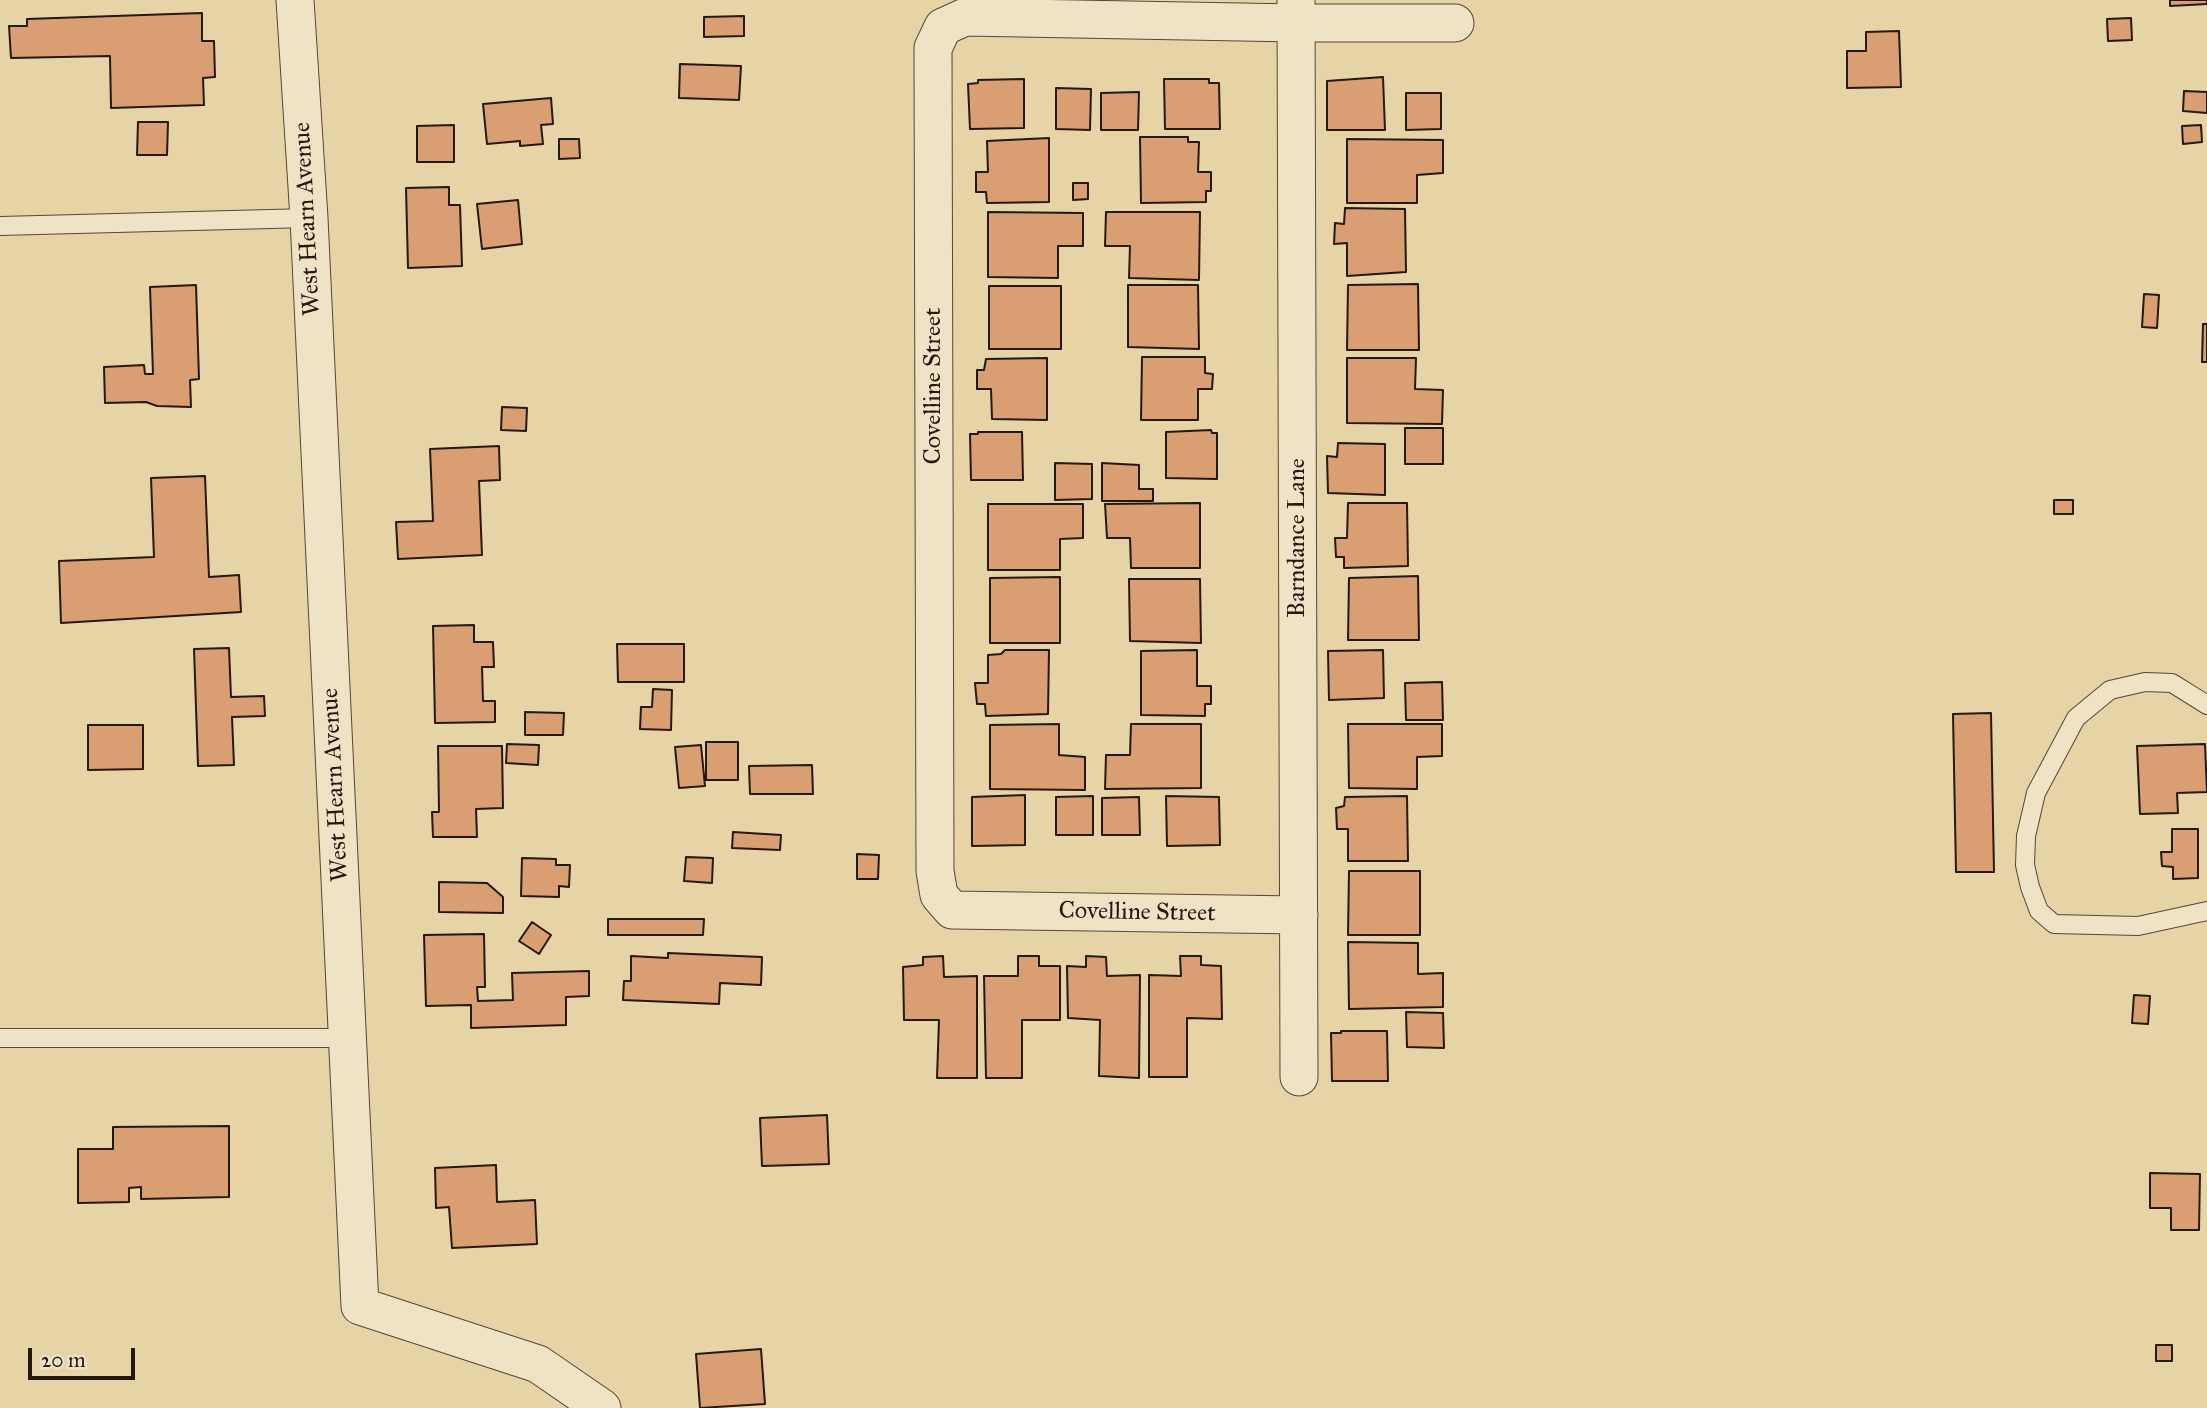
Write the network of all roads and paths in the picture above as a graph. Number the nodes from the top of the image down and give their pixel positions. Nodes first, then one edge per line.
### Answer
1 (295, 0) edge
2 (1296, 11) edge
3 (1455, 23) dead end
4 (309, 218) junction
5 (0, 226) edge
6 (2207, 705) edge
7 (2207, 911) edge
8 (1299, 915) junction
9 (0, 1038) edge
10 (348, 1038) junction
11 (1299, 1077) dead end
12 (602, 1408) edge

1 - 4 street, West Hearn Avenue
2 - 3 street, Covelline Street
2 - 8 street, Barndance Lane
2 - 8 street, Covelline Street
4 - 5 lane
4 - 10 street, West Hearn Avenue
6 - 7 lane
8 - 11 street, Barndance Lane
9 - 10 lane
10 - 12 street, West Hearn Avenue

